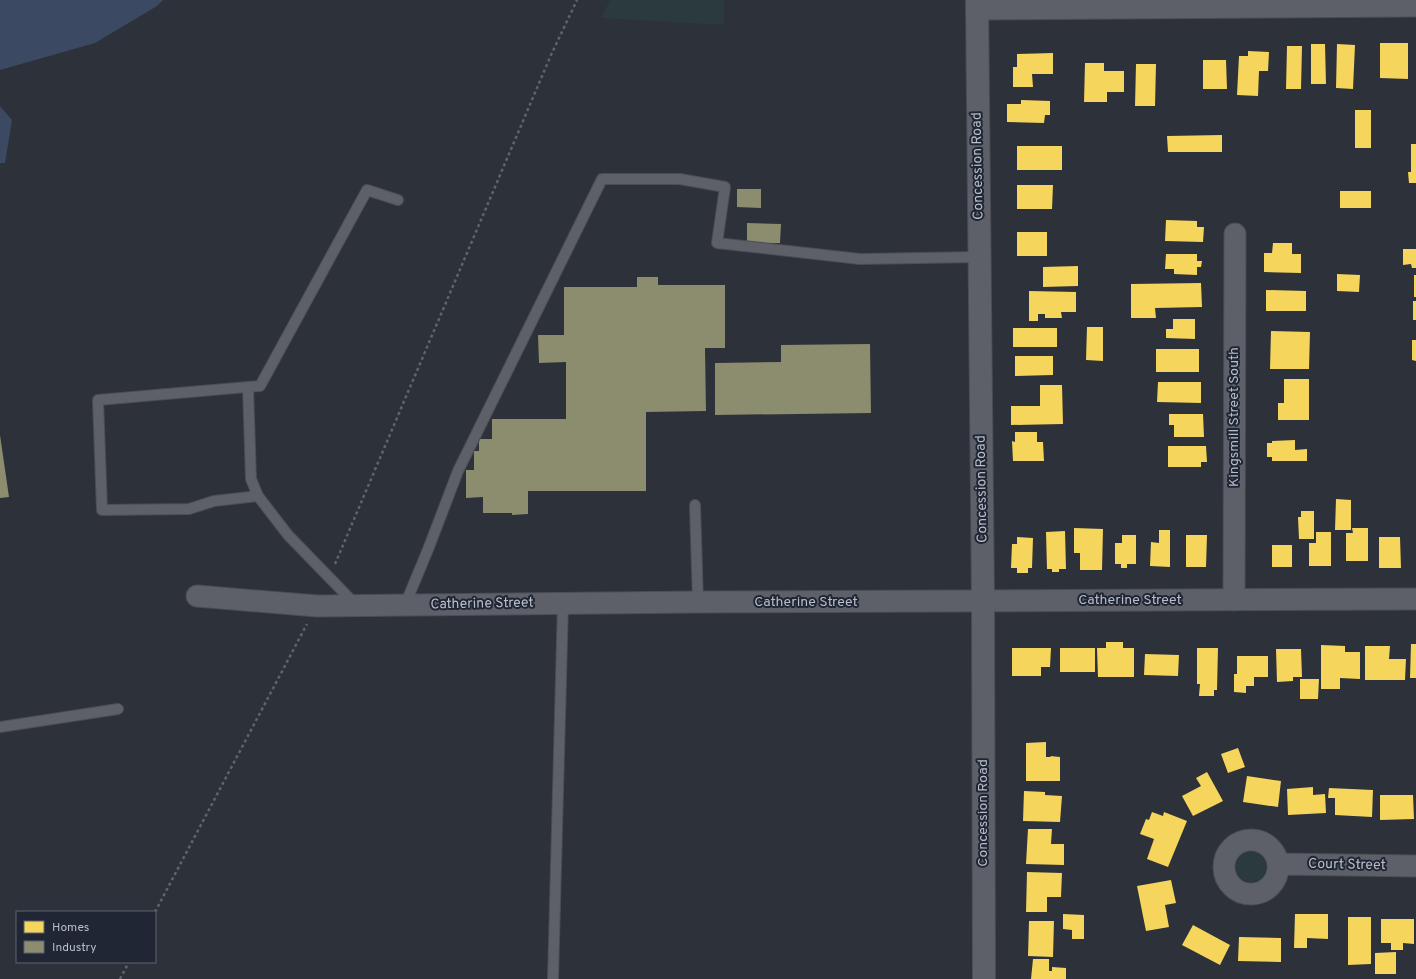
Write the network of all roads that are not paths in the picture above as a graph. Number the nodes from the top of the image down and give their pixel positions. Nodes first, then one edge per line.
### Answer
1 (977, 4) edge
2 (1416, 6) edge
3 (398, 200) dead end
4 (1235, 234) dead end
5 (980, 257) junction
6 (248, 387) junction
7 (258, 496) junction
8 (695, 506) dead end
9 (197, 596) dead end
10 (1416, 598) edge
11 (1234, 600) junction
12 (698, 602) junction
13 (983, 602) junction
14 (563, 603) junction
15 (405, 605) junction
16 (356, 606) junction
17 (118, 709) dead end
18 (0, 727) edge
19 (1278, 864) dead end
20 (1416, 866) edge
21 (553, 979) edge
22 (984, 979) edge

1 - 2 street
1 - 5 street, Concession Road
3 - 6 lane
4 - 11 street, Kingsmill Street South
5 - 13 street, Concession Road
5 - 15 lane
6 - 7 lane
6 - 7 lane
7 - 16 lane
8 - 12 lane
9 - 16 street, Catherine Street
10 - 11 street, Catherine Street
11 - 13 street, Catherine Street
12 - 13 street, Catherine Street
12 - 14 street, Catherine Street
13 - 22 street, Concession Road
14 - 15 street, Catherine Street
14 - 21 lane
15 - 16 street, Catherine Street
17 - 18 lane
19 - 20 street, Court Street

